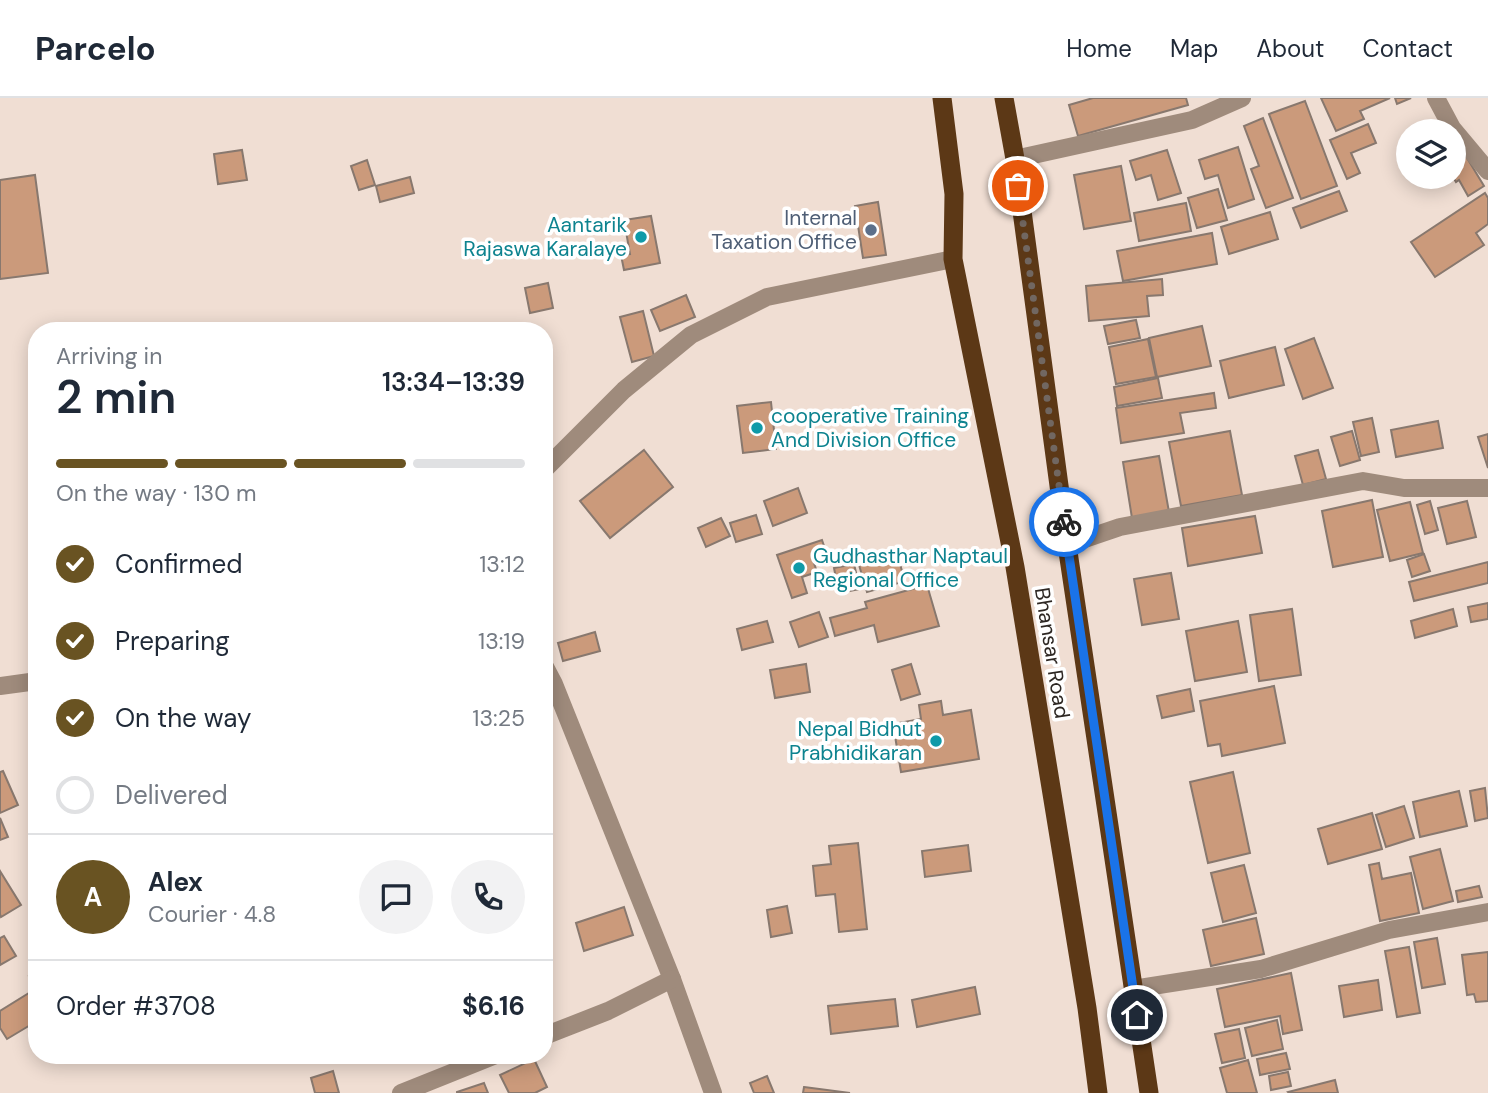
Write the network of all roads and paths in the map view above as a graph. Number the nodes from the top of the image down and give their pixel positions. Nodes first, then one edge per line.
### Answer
1 (942, 98) edge
2 (1004, 98) edge
3 (1241, 98) edge
4 (1436, 98) edge
5 (1015, 159) junction
6 (1488, 171) edge
7 (953, 259) junction
8 (553, 461) edge
9 (1488, 488) edge
10 (1067, 545) junction
11 (28, 682) edge
12 (553, 682) edge
13 (0, 686) edge
14 (1488, 912) edge
15 (672, 979) junction
16 (1133, 989) junction
17 (553, 1032) edge
18 (474, 1064) edge
19 (709, 1092) edge
20 (401, 1093) edge
21 (1098, 1093) edge
22 (1149, 1093) edge

1 - 7 highway, Bhansar Road
2 - 5 highway, Bhansar Road
3 - 5 street
4 - 6 street
5 - 10 highway, Bhansar Road
7 - 8 street
7 - 21 highway, Bhansar Road
9 - 10 street
10 - 16 highway, Bhansar Road
11 - 13 street
12 - 15 street
14 - 16 street
15 - 17 street
15 - 19 street
16 - 22 highway, Bhansar Road
18 - 20 street

